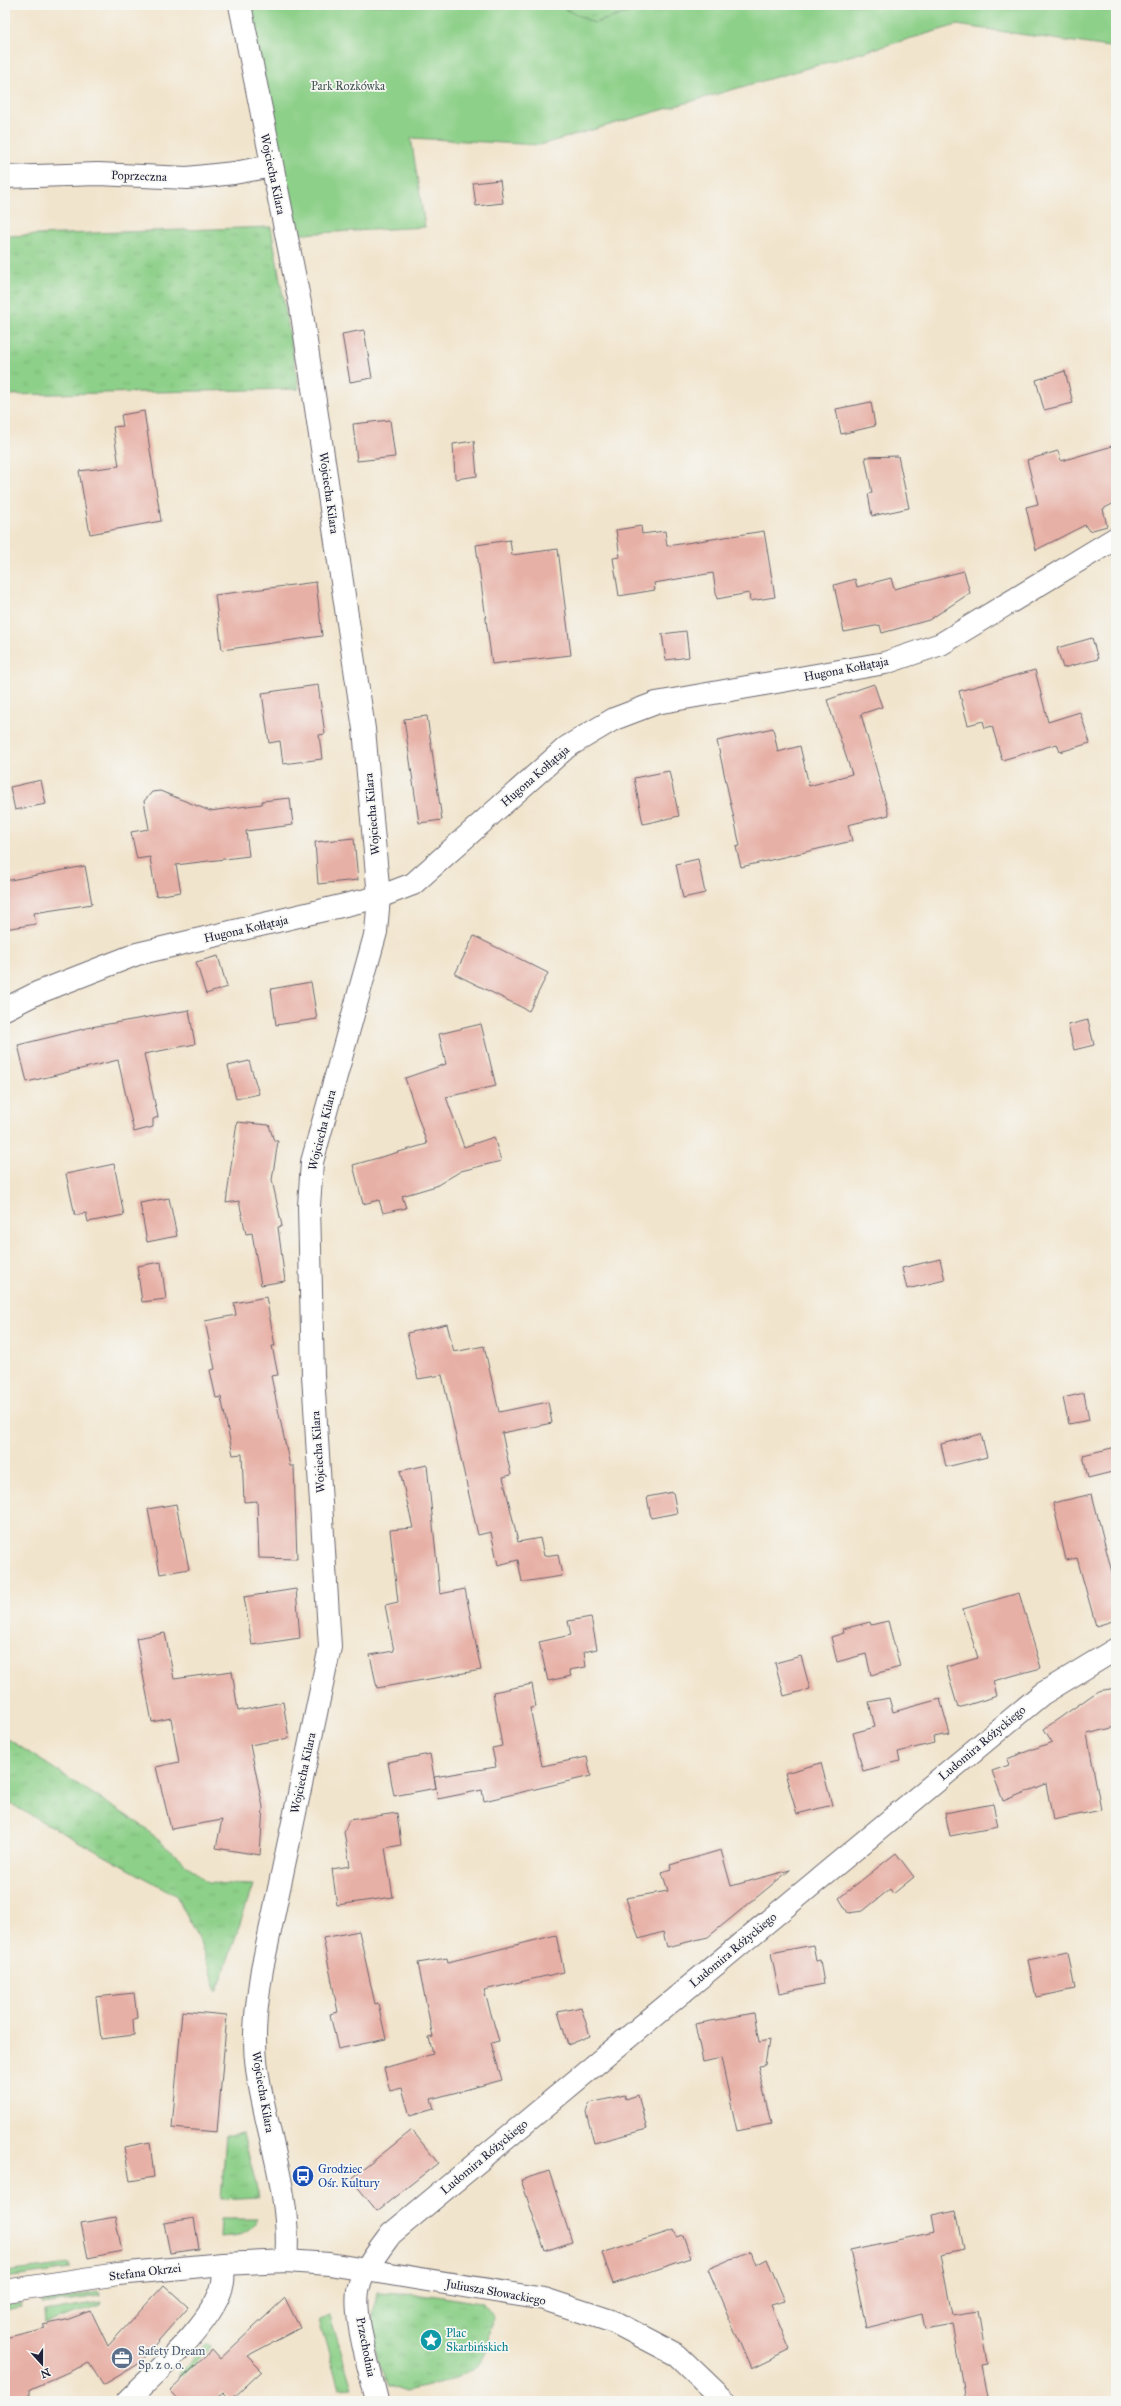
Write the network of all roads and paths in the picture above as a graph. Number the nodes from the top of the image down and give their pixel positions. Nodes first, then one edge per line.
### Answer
1 (240, 5) edge
2 (272, 166) junction
3 (5, 177) edge
4 (1116, 538) edge
5 (379, 897) junction
6 (5, 1009) edge
7 (1116, 1649) edge
8 (286, 2261) junction
9 (222, 2264) junction
10 (366, 2270) junction
11 (5, 2291) edge
12 (127, 2401) edge
13 (377, 2401) edge
14 (725, 2401) edge

1 - 2 street, Wojciecha Kilara
2 - 3 street, Poprzeczna
2 - 5 street, Wojciecha Kilara
4 - 5 street, Hugona Kołłątaja
5 - 6 street, Hugona Kołłątaja
5 - 8 street, Wojciecha Kilara
7 - 10 street, Ludomira Różyckiego
8 - 9 street, Stefana Okrzei
8 - 10 street, Juliusza Słowackiego
9 - 11 street, Stefana Okrzei
9 - 12 street
10 - 13 street, Przechodnia
10 - 14 street, Juliusza Słowackiego

